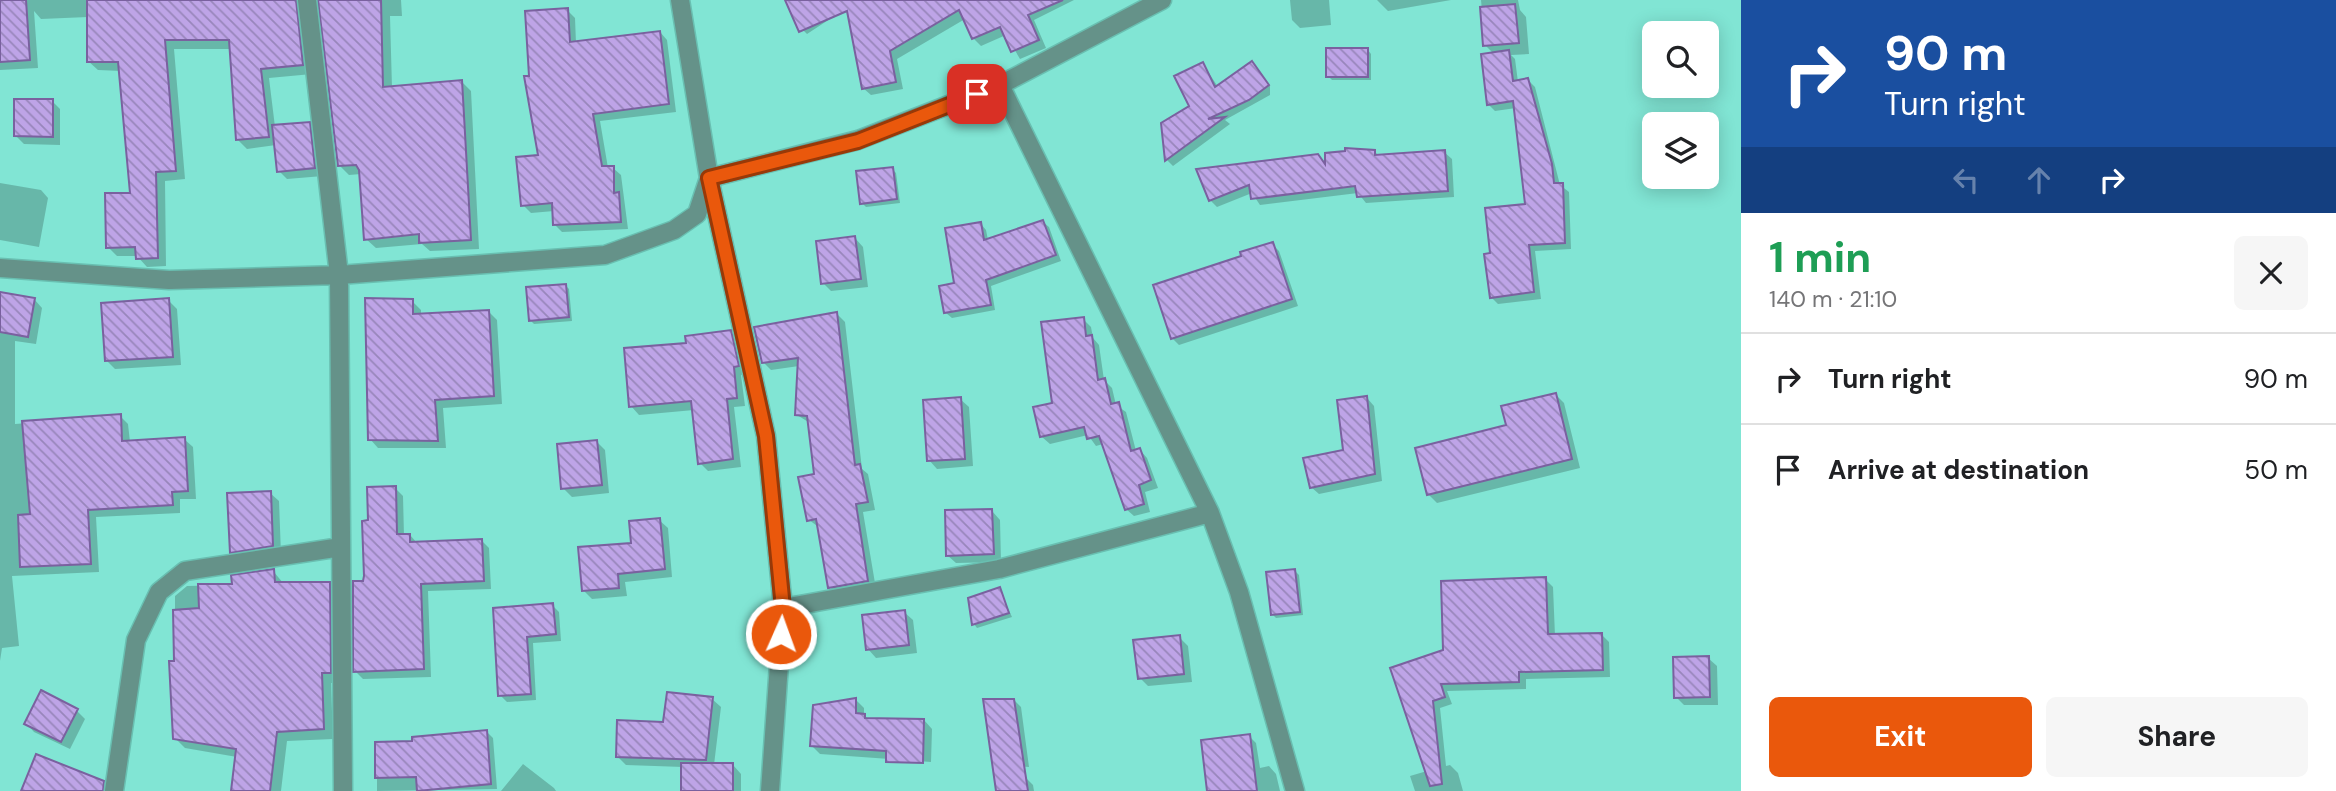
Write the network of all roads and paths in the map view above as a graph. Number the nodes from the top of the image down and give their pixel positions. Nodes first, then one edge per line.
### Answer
1 (307, 0) edge
2 (680, 0) edge
3 (1162, 0) edge
4 (1000, 85) junction
5 (709, 178) junction
6 (0, 268) edge
7 (339, 275) junction
8 (1210, 513) junction
9 (341, 547) junction
10 (783, 608) junction
11 (114, 791) edge
12 (343, 791) edge
13 (770, 791) edge
14 (1295, 791) edge

1 - 7 street
2 - 5 street
3 - 4 street
4 - 5 street
4 - 8 street
5 - 7 street
5 - 10 street
6 - 7 street
7 - 9 street
8 - 10 street
8 - 14 street
9 - 11 street
9 - 12 street
10 - 13 street

